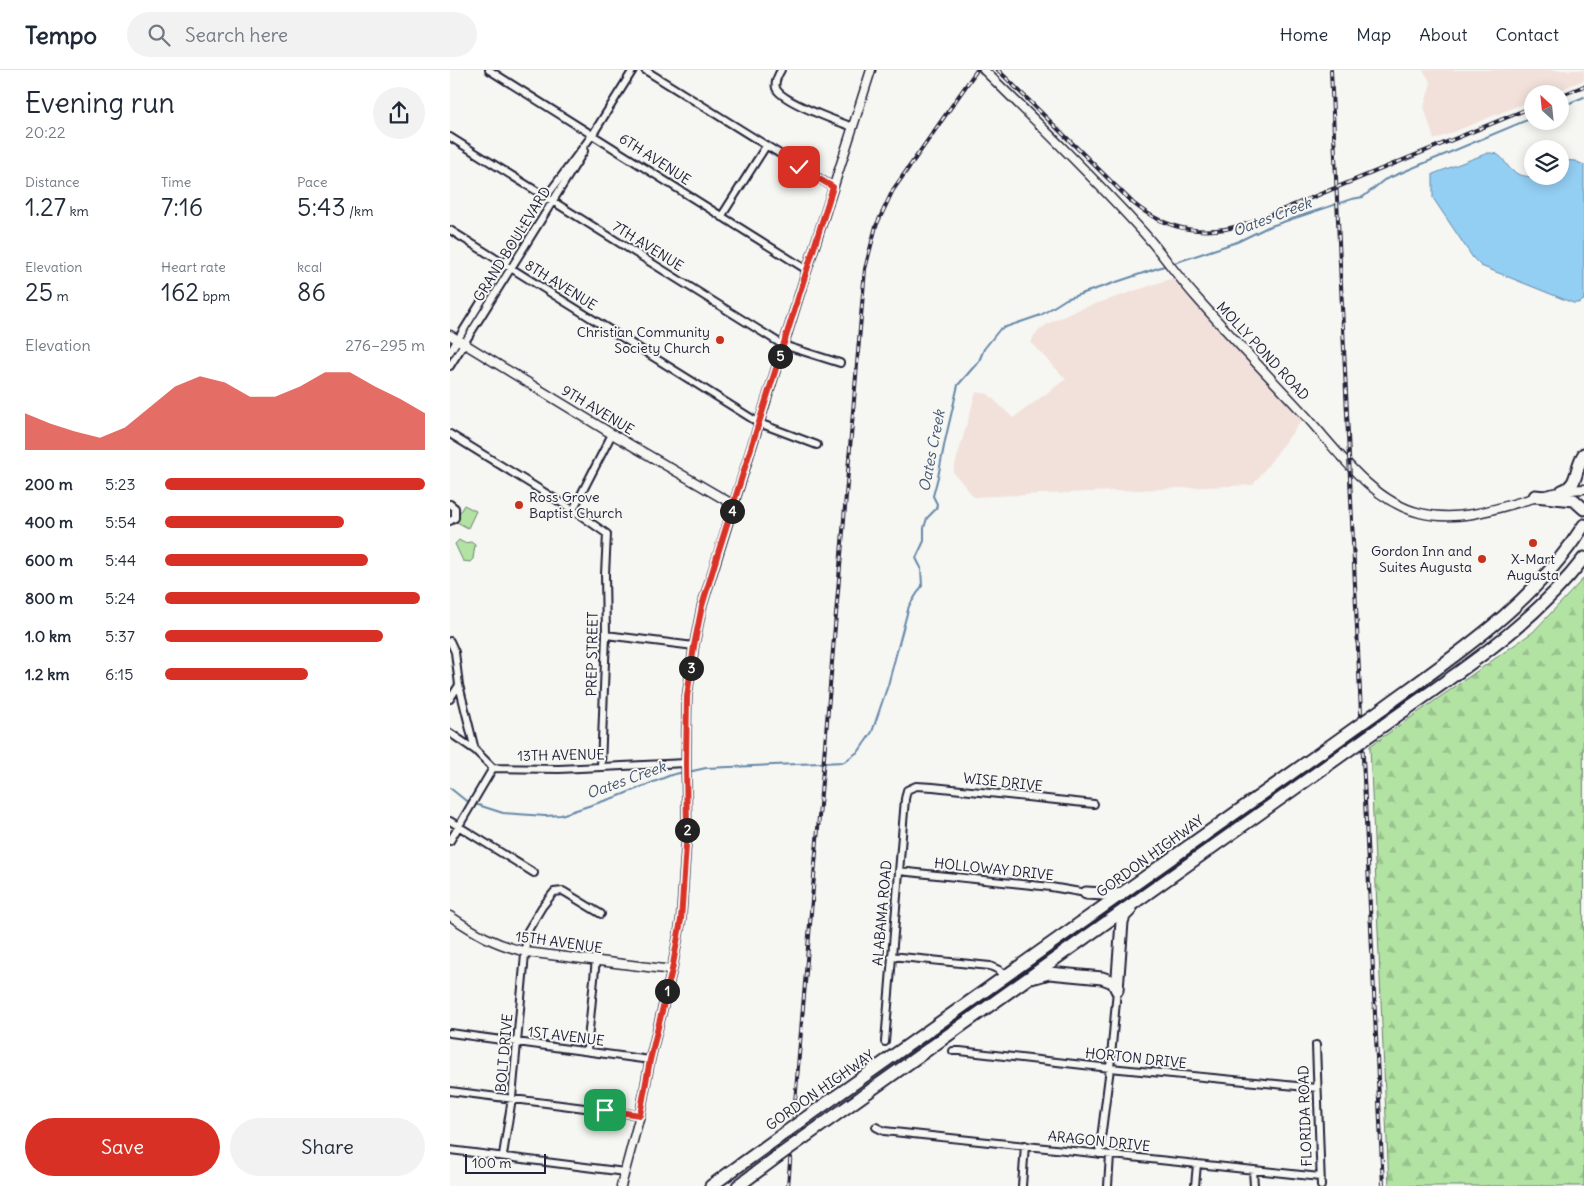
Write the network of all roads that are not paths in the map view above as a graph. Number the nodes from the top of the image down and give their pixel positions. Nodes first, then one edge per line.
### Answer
1 (489, 70) edge
2 (633, 70) edge
3 (645, 70) edge
4 (781, 70) edge
5 (871, 70) edge
6 (984, 70) edge
7 (853, 128) junction
8 (593, 134) junction
9 (450, 137) edge
10 (766, 146) junction
11 (833, 187) junction
12 (550, 199) junction
13 (721, 217) junction
14 (450, 230) edge
15 (507, 266) junction
16 (807, 270) junction
17 (450, 335) edge
18 (461, 342) junction
19 (783, 345) junction
20 (450, 352) edge
21 (840, 363) dead end
22 (450, 366) edge
23 (759, 423) junction
24 (450, 434) edge
25 (612, 434) junction
26 (818, 445) dead end
27 (1584, 454) edge
28 (1584, 489) edge
29 (1562, 491) junction
30 (1535, 496) junction
31 (450, 504) edge
32 (734, 505) junction
33 (1584, 509) edge
34 (573, 510) junction
35 (450, 521) edge
36 (1583, 525) edge
37 (1584, 558) edge
38 (606, 635) junction
39 (450, 641) edge
40 (694, 646) junction
41 (460, 685) junction
42 (450, 699) edge
43 (450, 733) edge
44 (475, 750) junction
45 (601, 767) junction
46 (493, 768) junction
47 (686, 770) junction
48 (910, 788) joint
49 (1094, 804) dead end
50 (450, 822) edge
51 (458, 827) junction
52 (450, 841) edge
53 (899, 871) junction
54 (534, 872) dead end
55 (1086, 893) junction
56 (1121, 895) junction
57 (1137, 900) junction
58 (600, 914) dead end
59 (450, 916) edge
60 (1090, 917) junction
61 (526, 952) junction
62 (891, 956) junction
63 (596, 959) junction
64 (672, 970) junction
65 (1004, 976) junction
66 (1026, 979) junction
67 (1117, 990) junction
68 (450, 1033) edge
69 (517, 1042) junction
70 (885, 1042) dead end
71 (1316, 1045) dead end
72 (586, 1050) junction
73 (953, 1051) dead end
74 (650, 1060) junction
75 (1110, 1068) junction
76 (1317, 1088) junction
77 (450, 1091) edge
78 (512, 1098) junction
79 (640, 1115) junction
80 (876, 1126) dead end
81 (1025, 1145) junction
82 (450, 1150) edge
83 (1099, 1154) junction
84 (1110, 1155) junction
85 (503, 1156) junction
86 (1197, 1164) junction
87 (1253, 1170) junction
88 (625, 1172) junction
89 (1320, 1177) junction
90 (621, 1186) edge
91 (626, 1186) edge
92 (711, 1186) edge
93 (738, 1186) edge
94 (1022, 1186) edge
95 (1108, 1186) edge
96 (1195, 1186) edge
97 (1254, 1186) edge
98 (1321, 1186) edge

1 - 8 street, 6TH AVENUE
2 - 8 street, GRAND BOULEVARD
3 - 10 street
4 - 7 street
5 - 7 street
6 - 30 street, MOLLY POND ROAD
7 - 11 street
8 - 12 street, GRAND BOULEVARD
8 - 13 street, 6TH AVENUE
9 - 12 street, 7TH AVENUE
10 - 11 street
10 - 13 street
11 - 16 street
12 - 15 street, GRAND BOULEVARD
12 - 19 street, 7TH AVENUE
13 - 16 street, 6TH AVENUE
14 - 15 street, 8TH AVENUE
15 - 18 street, GRAND BOULEVARD
15 - 23 street, 8TH AVENUE
16 - 19 street
17 - 18 street, 9TH AVENUE
18 - 20 street, GRAND BOULEVARD
18 - 22 street, GRAND BOULEVARD
18 - 25 street, 9TH AVENUE
19 - 21 street, 7TH AVENUE
19 - 23 street
23 - 26 street, 8TH AVENUE
23 - 32 street
24 - 34 street
25 - 32 street, 9TH AVENUE
25 - 34 street
27 - 29 highway
28 - 29 street, MOLLY POND ROAD
29 - 30 street, MOLLY POND ROAD
30 - 33 highway
31 - 35 street
32 - 40 street
34 - 38 street, PREP STREET
36 - 56 highway, GORDON HIGHWAY, bridge
37 - 57 highway, GORDON HIGHWAY, bridge
38 - 40 street
38 - 45 street, PREP STREET
39 - 41 street
40 - 47 street
41 - 42 street
41 - 44 street
43 - 44 street
44 - 46 street
45 - 46 street, 13TH AVENUE
45 - 47 street, 13TH AVENUE
46 - 51 street
47 - 64 street
48 - 49 street, WISE DRIVE
48 - 53 street, ALABAMA ROAD
50 - 51 street
51 - 52 street
51 - 54 street
53 - 55 street, HOLLOWAY DRIVE
53 - 62 street, ALABAMA ROAD
55 - 56 highway
55 - 60 highway
56 - 60 highway, GORDON HIGHWAY
57 - 66 highway, GORDON HIGHWAY
57 - 67 highway
58 - 61 street, BOLT DRIVE
59 - 61 street, 15TH AVENUE
60 - 65 highway, GORDON HIGHWAY
61 - 63 street, 15TH AVENUE
61 - 69 street, BOLT DRIVE
62 - 65 street
62 - 70 street, ALABAMA ROAD
63 - 64 street, 15TH AVENUE
63 - 72 street
64 - 74 street
65 - 92 highway, GORDON HIGHWAY, bridge
66 - 67 highway
66 - 93 highway, GORDON HIGHWAY, bridge
67 - 75 street
68 - 69 street, 1ST AVENUE
69 - 72 street, 1ST AVENUE
69 - 78 street, BOLT DRIVE
71 - 76 street, FLORIDA ROAD
72 - 74 street, 1ST AVENUE
73 - 75 street, HORTON DRIVE
74 - 79 street
75 - 76 street, HORTON DRIVE
75 - 83 street
76 - 89 street, FLORIDA ROAD
77 - 78 street
78 - 79 street
78 - 85 street, BOLT DRIVE
79 - 88 street
80 - 81 street, ARAGON DRIVE
81 - 83 street, ARAGON DRIVE
81 - 94 street
82 - 85 street
83 - 84 street, ARAGON DRIVE
84 - 86 street, ARAGON DRIVE
84 - 95 street
85 - 88 street
86 - 87 street, ARAGON DRIVE
86 - 96 street
87 - 89 street, ARAGON DRIVE
87 - 97 street
88 - 90 street
88 - 91 street
89 - 98 street, FLORIDA ROAD

